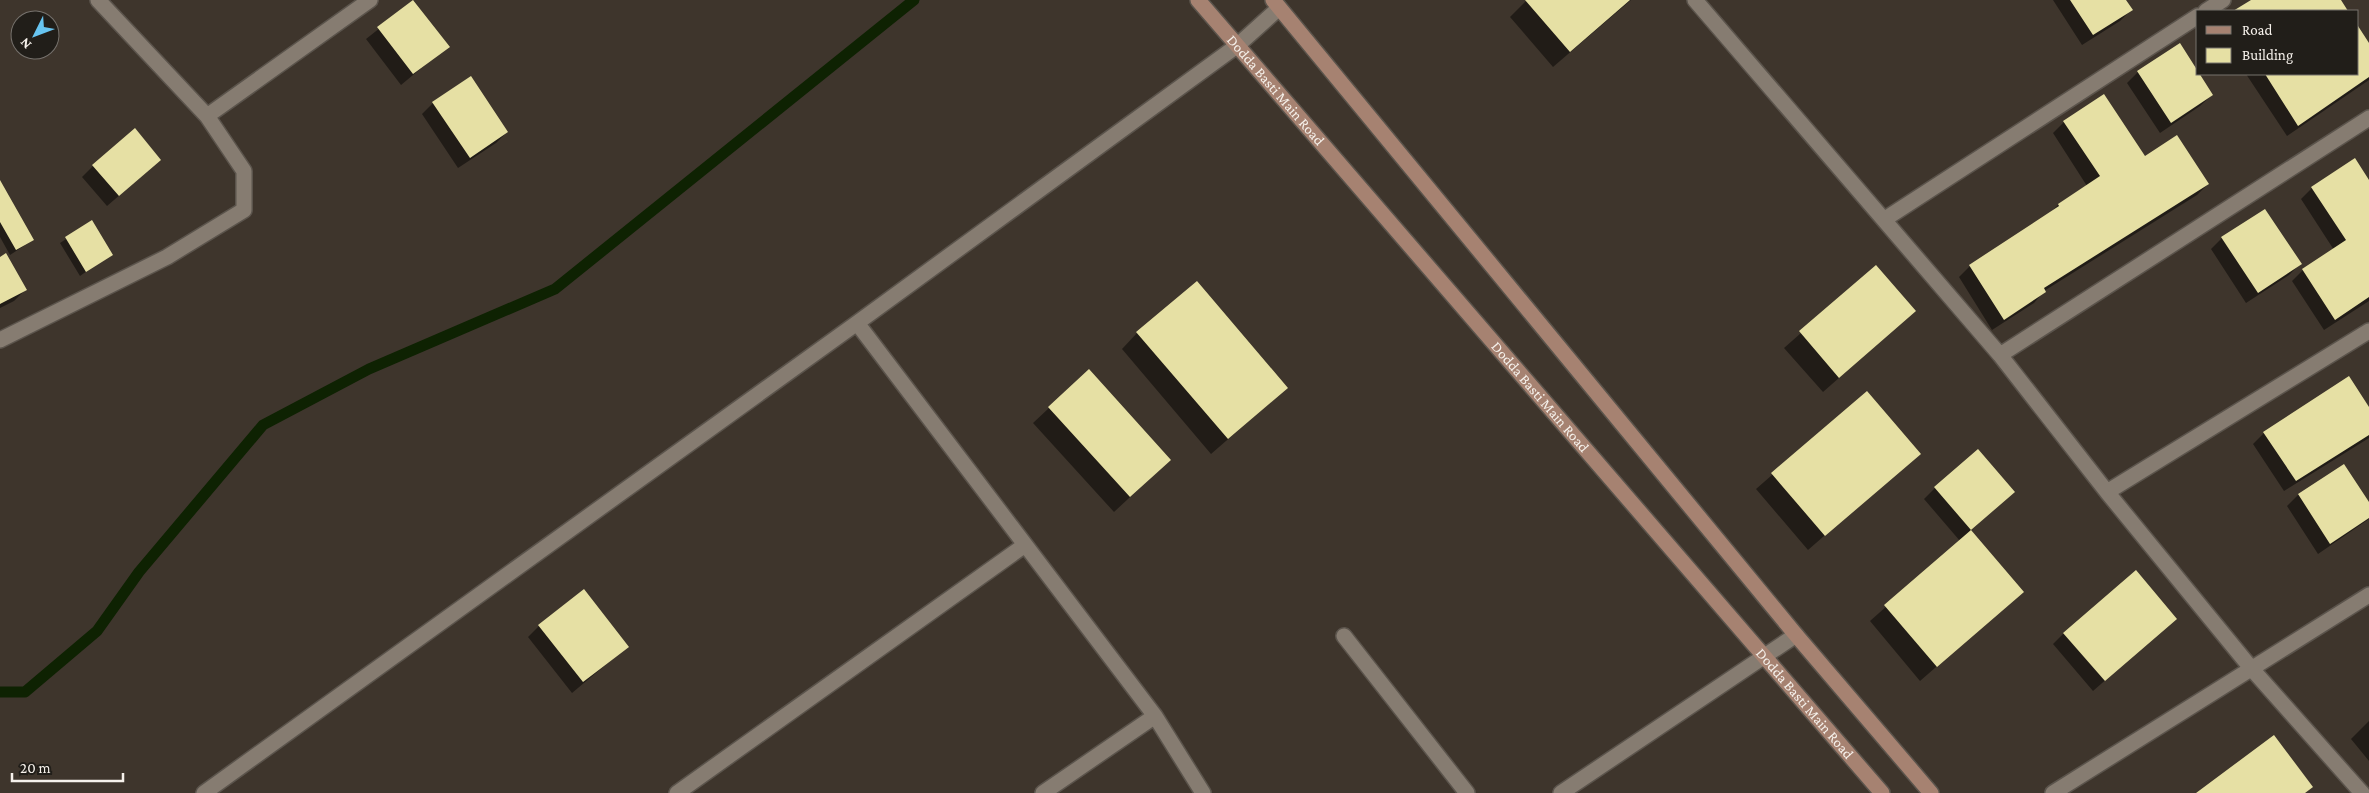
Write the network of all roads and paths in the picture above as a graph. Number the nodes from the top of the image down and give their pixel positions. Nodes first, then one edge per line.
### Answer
1 (98, 0) edge
2 (370, 0) edge
3 (1198, 0) edge
4 (1695, 0) edge
5 (2223, 0) edge
6 (1276, 4) edge
7 (2208, 10) edge
8 (2196, 17) edge
9 (1238, 45) junction
10 (208, 116) junction
11 (2369, 118) edge
12 (1885, 219) junction
13 (857, 323) junction
14 (2369, 331) edge
15 (0, 340) edge
16 (2000, 355) junction
17 (2107, 492) junction
18 (1025, 545) junction
19 (2369, 595) edge
20 (1796, 635) junction
21 (1344, 636) dead end
22 (1765, 655) junction
23 (2251, 668) junction
24 (1155, 716) junction
25 (204, 793) edge
26 (677, 793) edge
27 (1043, 793) edge
28 (1203, 793) edge
29 (1467, 793) edge
30 (1562, 793) edge
31 (1882, 793) edge
32 (1931, 793) edge
33 (2053, 793) edge
34 (2362, 793) edge

1 - 10 street
2 - 10 street
3 - 9 street, Dodda Basti Main Road
4 - 12 street
5 - 7 street
6 - 9 street
6 - 20 street
8 - 12 street
9 - 13 street
9 - 22 street, Dodda Basti Main Road
10 - 15 street
11 - 16 street
12 - 16 street
13 - 18 street
13 - 25 street
14 - 17 street
16 - 17 street
17 - 23 street
18 - 24 street
18 - 26 street
19 - 23 street
20 - 22 street
20 - 32 street
21 - 29 street
22 - 30 street
22 - 31 street, Dodda Basti Main Road
23 - 33 street
23 - 34 street
24 - 27 street
24 - 28 street

